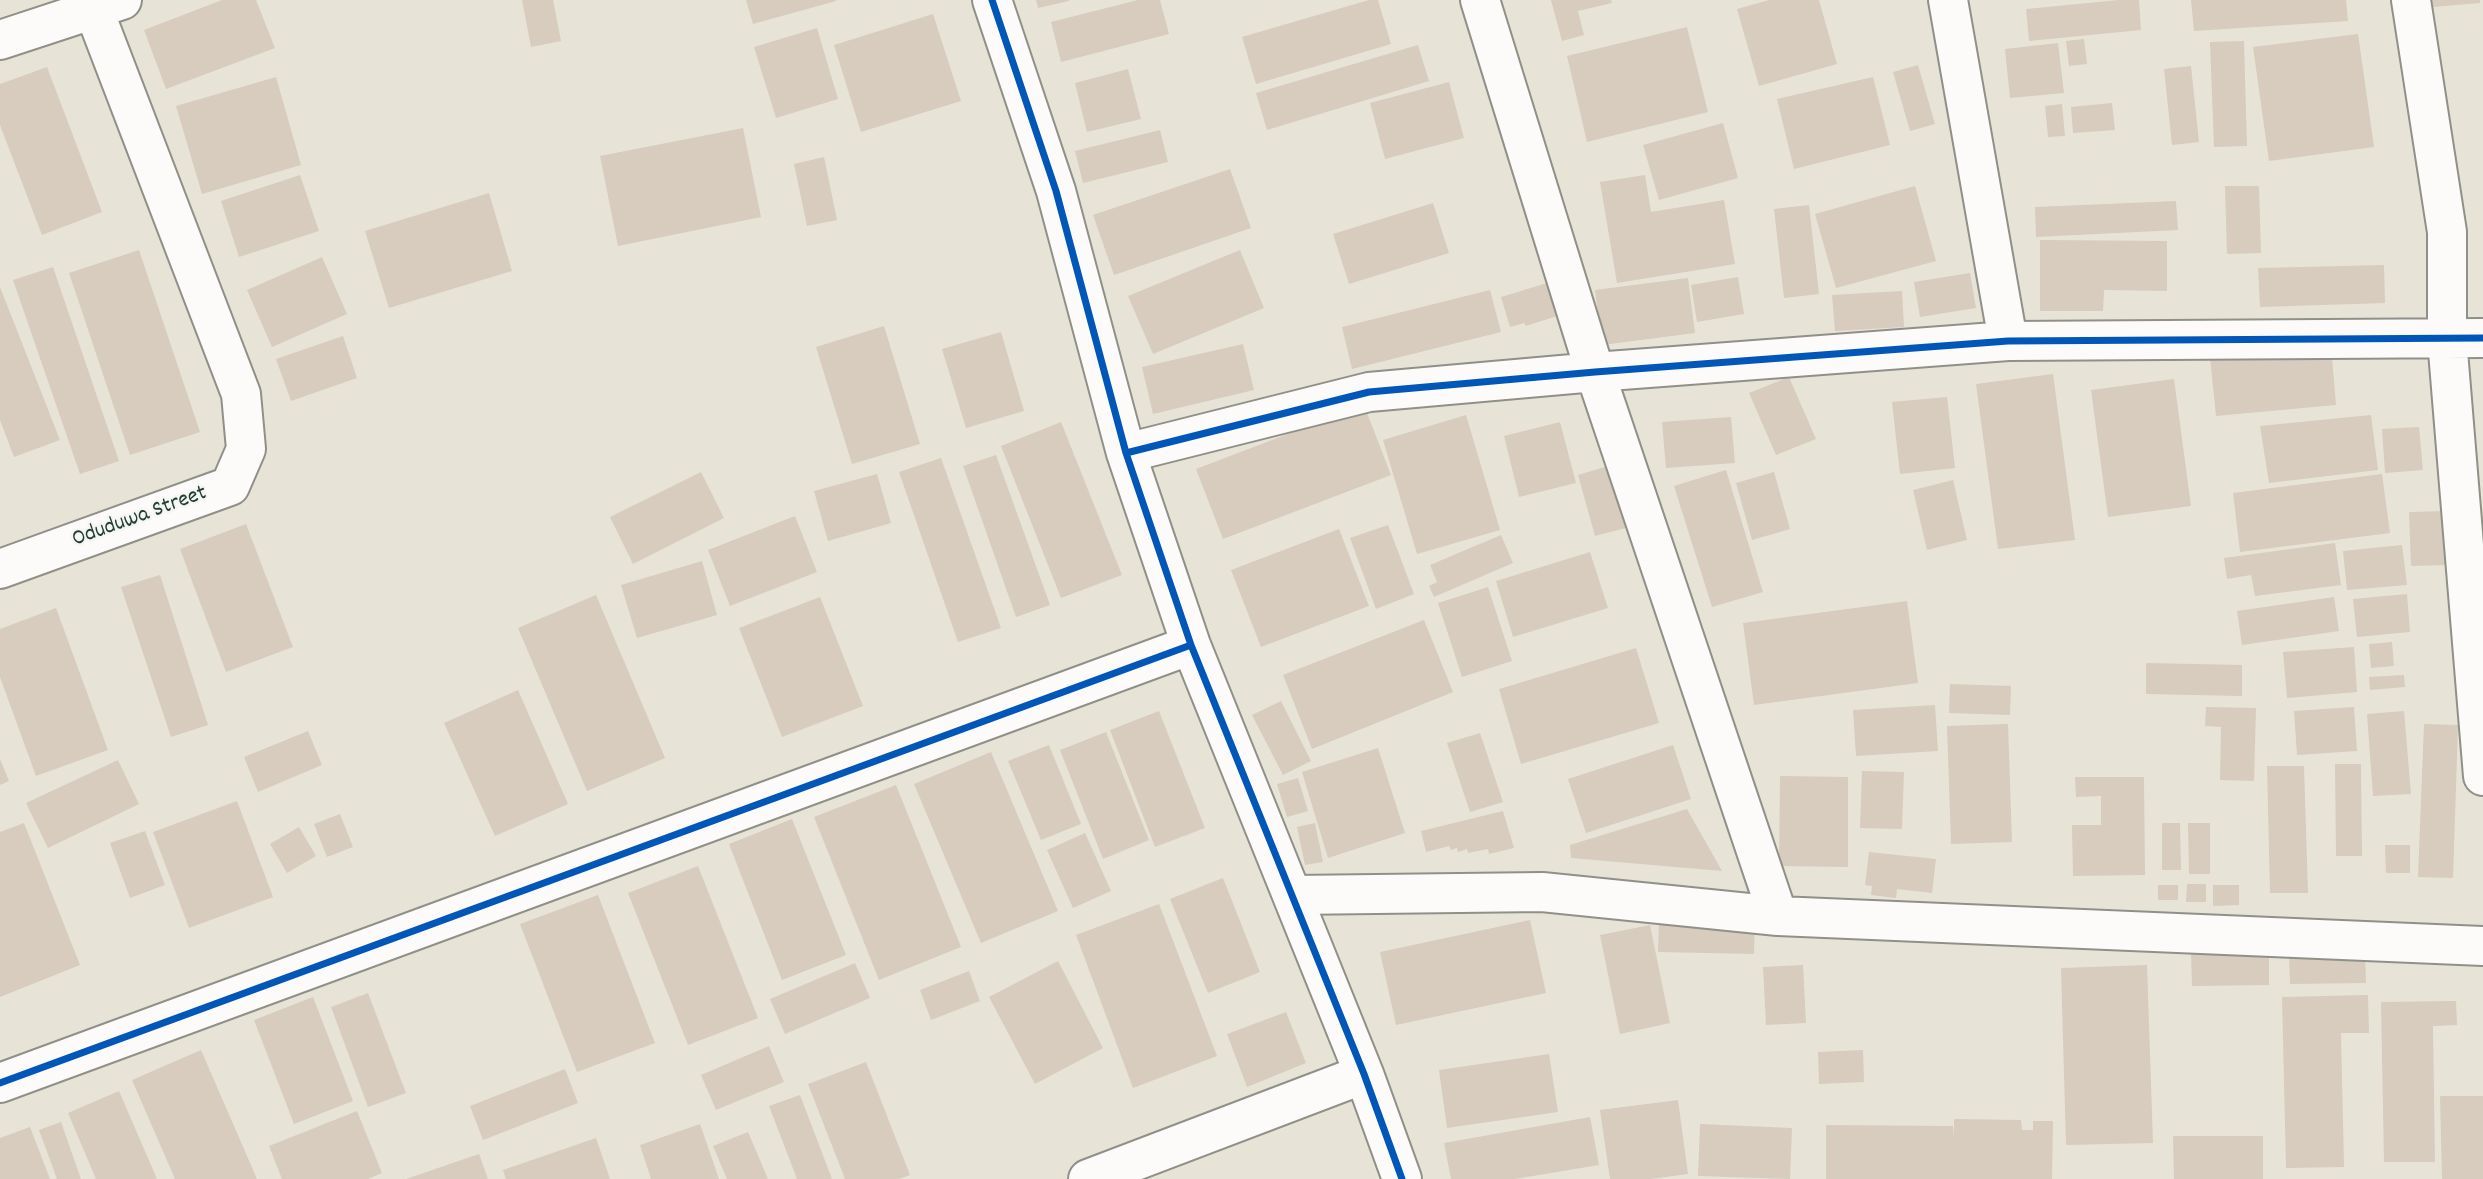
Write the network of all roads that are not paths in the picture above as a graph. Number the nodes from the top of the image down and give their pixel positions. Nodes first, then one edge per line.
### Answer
1 (992, 0) edge
2 (1479, 0) edge
3 (1948, 0) edge
4 (2411, 0) edge
5 (107, 4) edge
6 (0, 40) edge
7 (2465, 339) edge
8 (2008, 341) junction
9 (1595, 372) junction
10 (1126, 453) junction
11 (0, 569) edge
12 (1191, 645) junction
13 (2483, 776) edge
14 (1293, 895) junction
15 (1778, 916) junction
16 (2483, 946) edge
17 (1364, 1074) junction
18 (0, 1083) edge
19 (1088, 1179) edge
20 (1402, 1179) edge

1 - 10 street
2 - 9 street
3 - 8 street
4 - 7 street
5 - 6 street
5 - 11 street, Oduduwa Street
7 - 8 street
7 - 13 street
8 - 9 street
9 - 10 street
9 - 15 street
10 - 12 street
12 - 14 street
12 - 18 street
14 - 15 street
14 - 17 street
15 - 16 street
17 - 19 street
17 - 20 street

